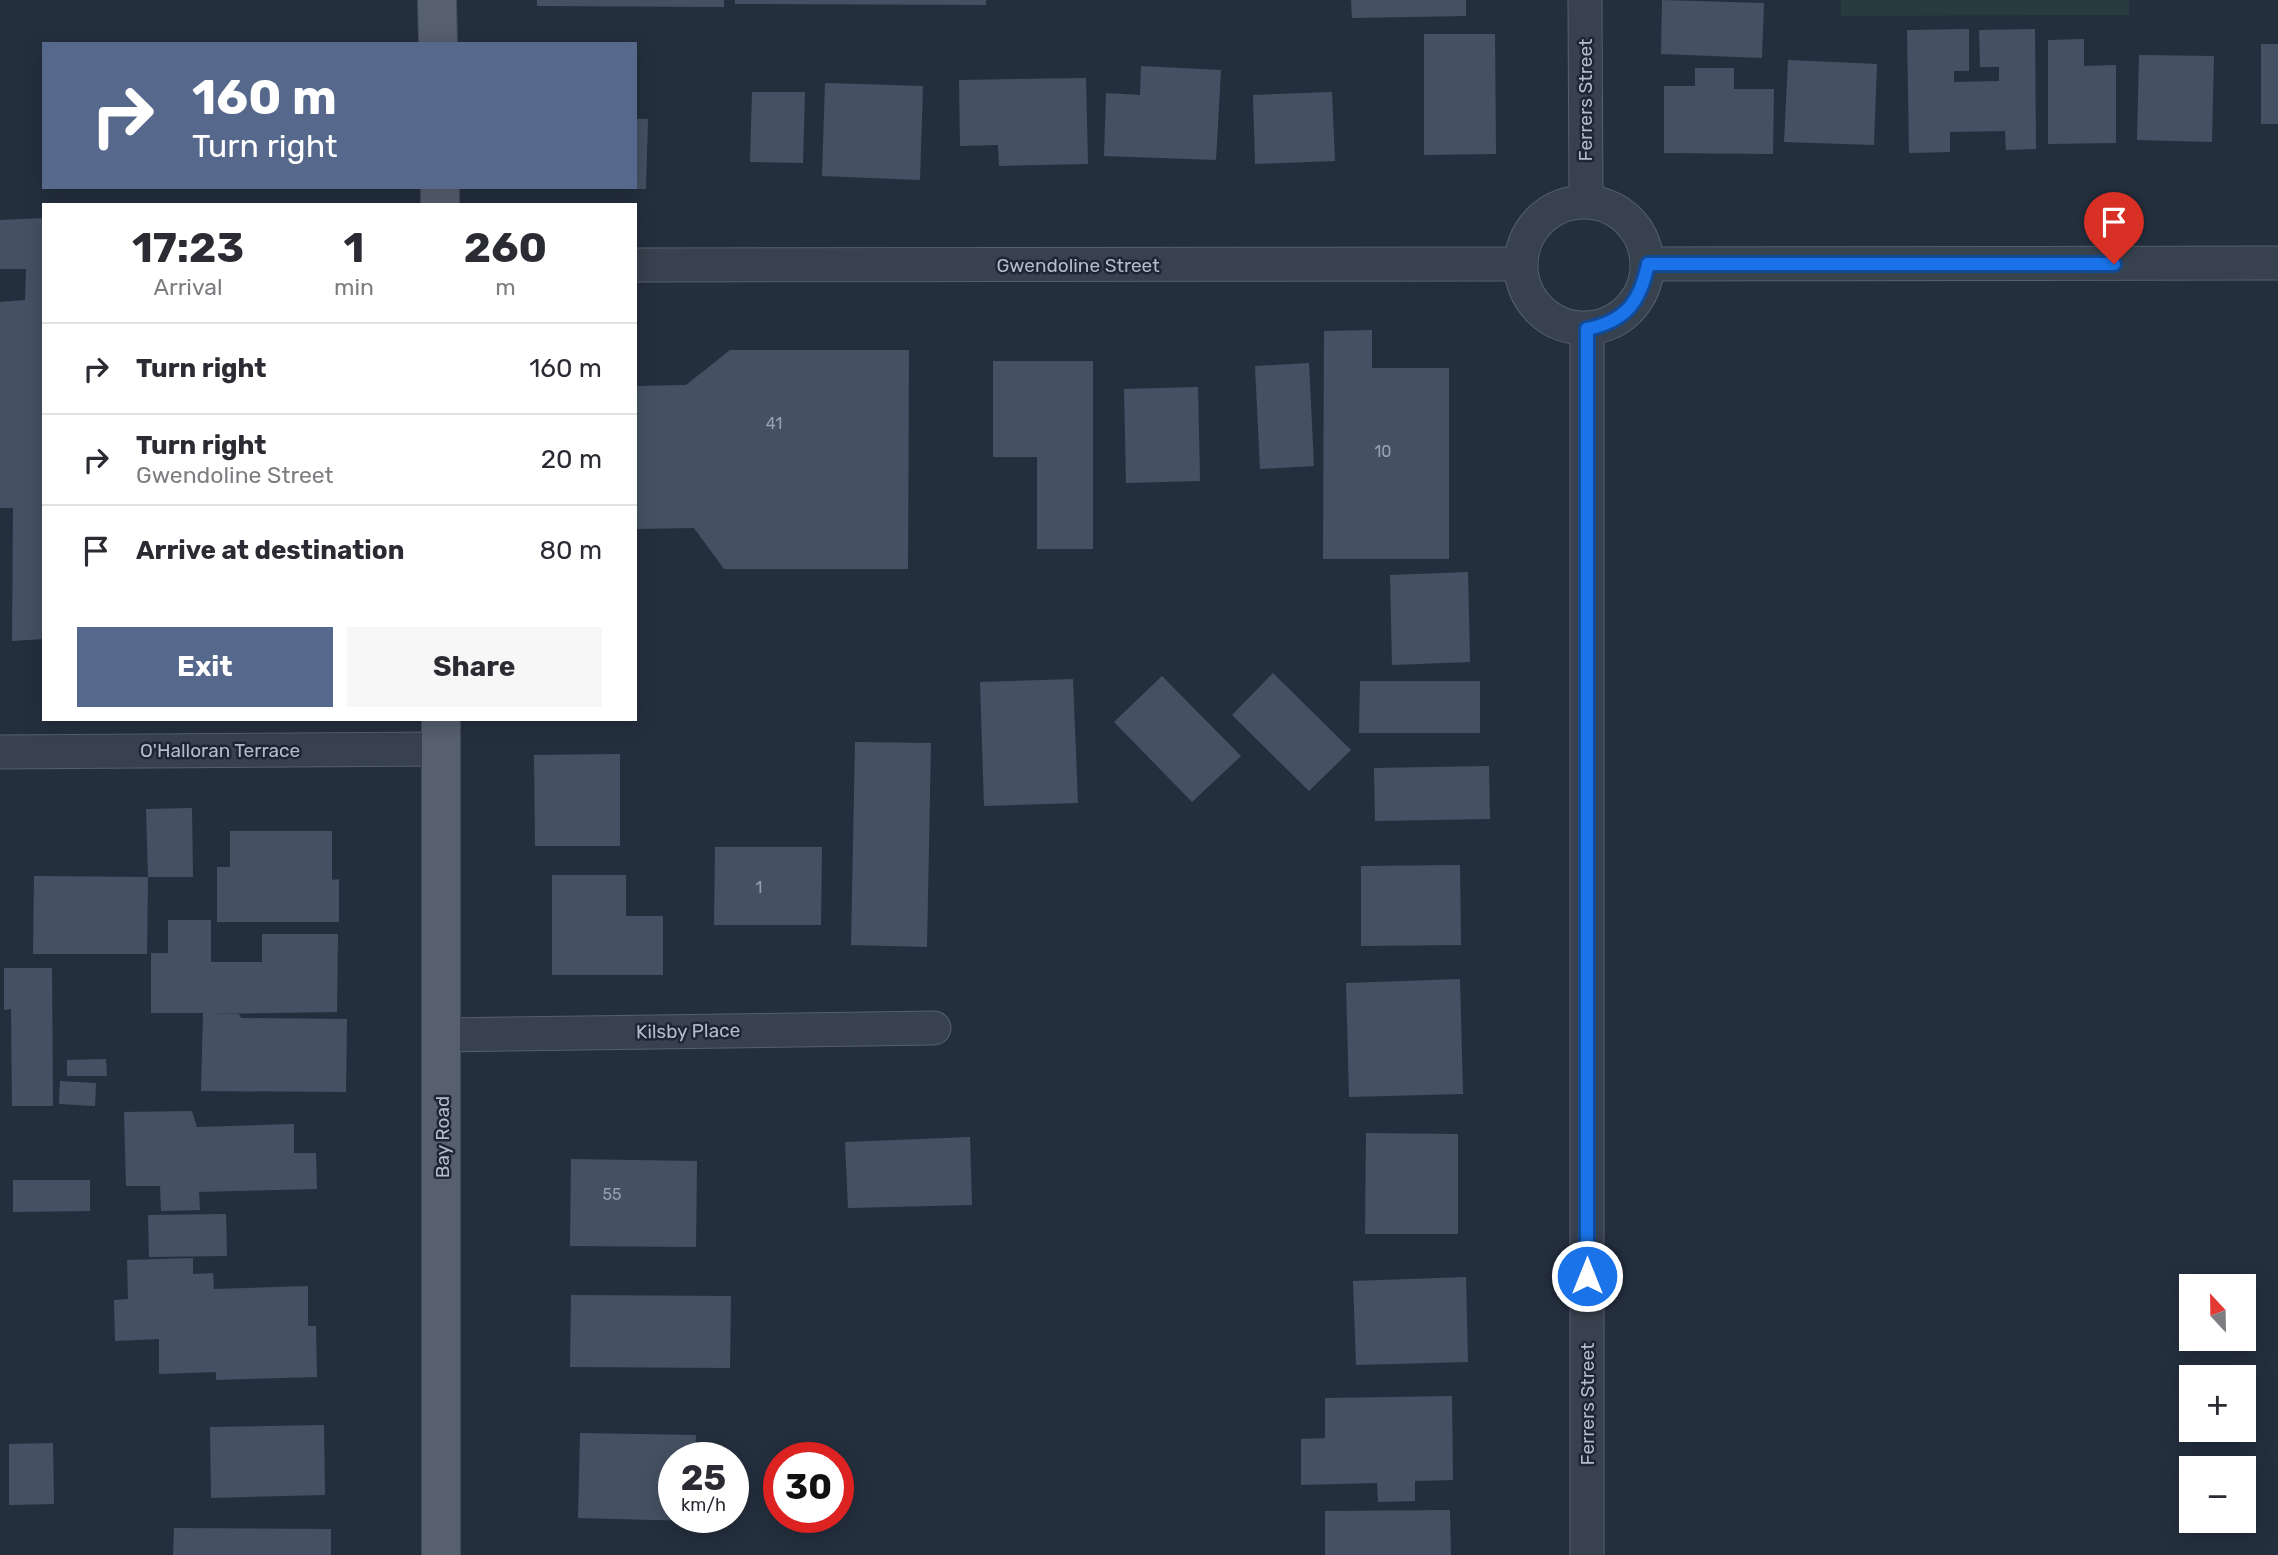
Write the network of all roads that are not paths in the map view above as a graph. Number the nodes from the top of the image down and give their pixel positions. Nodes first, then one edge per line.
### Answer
1 (437, 0) edge
2 (1585, 0) edge
3 (438, 42) edge
4 (1586, 200) junction
5 (2278, 263) edge
6 (1520, 264) junction
7 (1648, 264) junction
8 (637, 265) edge
9 (1587, 329) junction
10 (441, 734) edge
11 (0, 752) edge
12 (934, 1028) dead end
13 (442, 1035) junction
14 (441, 1555) edge
15 (1587, 1555) edge

1 - 3 main road
2 - 4 street, Ferrers Street
4 - 6 street
4 - 7 street
5 - 7 street
6 - 8 street, Gwendoline Street
6 - 9 street
7 - 9 street
9 - 15 street, Ferrers Street
10 - 11 street, O'Halloran Terrace
10 - 13 main road, Bay Road
12 - 13 street, Kilsby Place
13 - 14 main road, Bay Road

